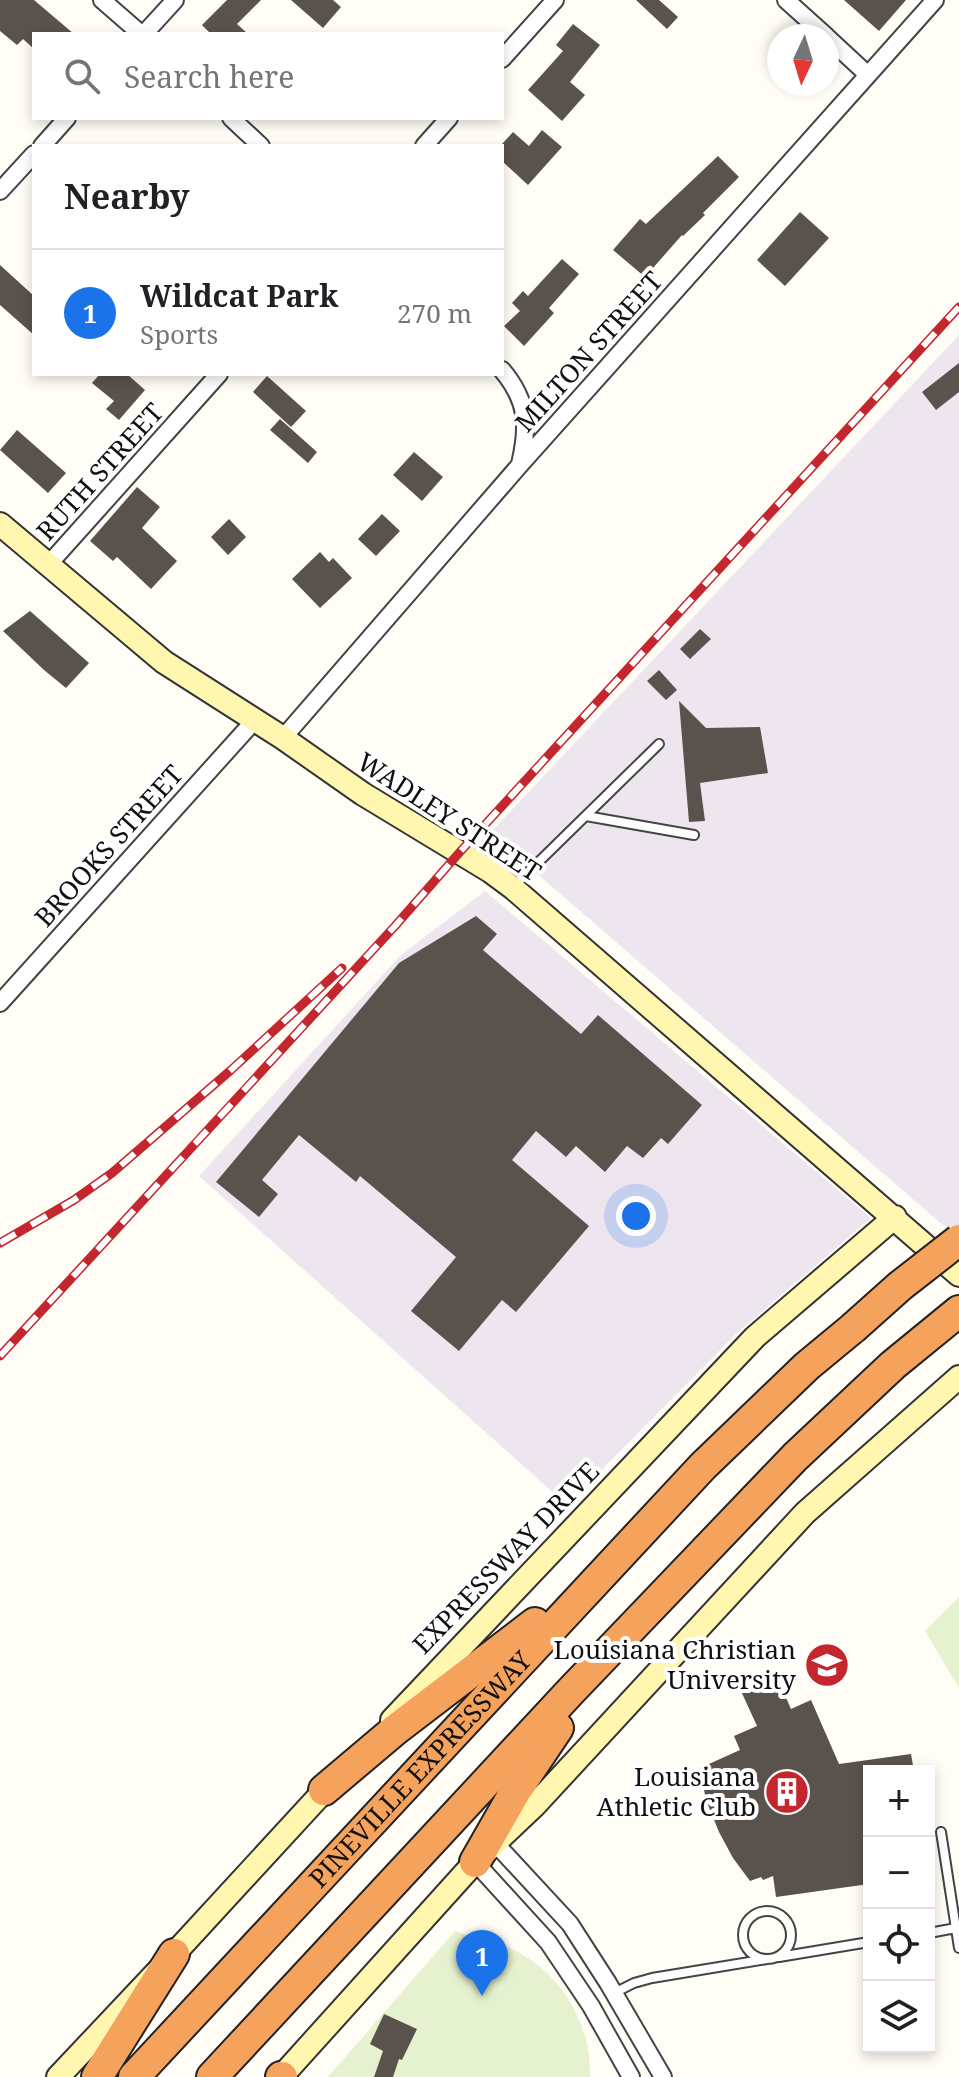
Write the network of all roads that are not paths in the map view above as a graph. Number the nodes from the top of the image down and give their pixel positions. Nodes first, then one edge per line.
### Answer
1 (102, 0) edge
2 (175, 0) edge
3 (555, 0) edge
4 (786, 0) edge
5 (935, 0) edge
6 (812, 24) edge
7 (140, 32) edge
8 (144, 32) edge
9 (839, 49) edge
10 (504, 57) edge
11 (868, 75) junction
12 (65, 120) edge
13 (233, 120) edge
14 (447, 120) edge
15 (44, 144) edge
16 (259, 144) edge
17 (426, 144) edge
18 (32, 156) edge
19 (0, 191) edge
20 (504, 373) edge
21 (217, 376) edge
22 (519, 466) junction
23 (3, 533) edge
24 (48, 565) junction
25 (254, 721) junction
26 (283, 738) junction
27 (659, 744) dead end
28 (586, 816) junction
29 (694, 835) dead end
30 (513, 888) junction
31 (0, 1003) edge
32 (895, 1217) junction
33 (959, 1240) edge
34 (959, 1275) edge
35 (959, 1311) edge
36 (959, 1377) edge
37 (595, 1580) junction
38 (640, 1621) junction
39 (324, 1790) junction
40 (941, 1832) dead end
41 (485, 1852) junction
42 (956, 1928) junction
43 (935, 1932) edge
44 (863, 1943) edge
45 (959, 1948) edge
46 (174, 1954) junction
47 (771, 1958) junction
48 (614, 1993) junction
49 (591, 2006) junction
50 (58, 2077) edge
51 (97, 2077) edge
52 (134, 2077) edge
53 (212, 2077) edge
54 (281, 2077) edge
55 (631, 2077) edge
56 (663, 2077) edge

1 - 7 street
2 - 8 street
3 - 10 street
4 - 6 street
5 - 11 street, MILTON STREET
9 - 11 street
11 - 22 street, MILTON STREET
12 - 15 street
13 - 16 street
14 - 17 street
18 - 19 street
20 - 22 street
21 - 24 street, RUTH STREET
22 - 26 street, MILTON STREET
23 - 24 main road, WADLEY STREET
24 - 25 main road, WADLEY STREET
25 - 26 main road, WADLEY STREET
25 - 31 street, BROOKS STREET
26 - 30 main road, WADLEY STREET
27 - 28 lane
28 - 29 lane
28 - 30 lane
30 - 32 main road, WADLEY STREET
32 - 34 main road, WADLEY STREET
32 - 39 main road, EXPRESSWAY DRIVE
33 - 37 highway, PINEVILLE EXPRESSWAY, bridge
35 - 38 highway
36 - 41 main road
37 - 39 highway
37 - 52 highway, PINEVILLE EXPRESSWAY
38 - 41 highway
38 - 53 highway
39 - 46 main road, EXPRESSWAY DRIVE
40 - 42 lane
41 - 48 street
41 - 49 street
41 - 54 main road
42 - 43 lane
42 - 45 lane
44 - 47 lane
46 - 50 main road, EXPRESSWAY DRIVE
46 - 51 highway
47 - 47 lane
47 - 48 lane
48 - 49 street
48 - 56 street
49 - 55 street

